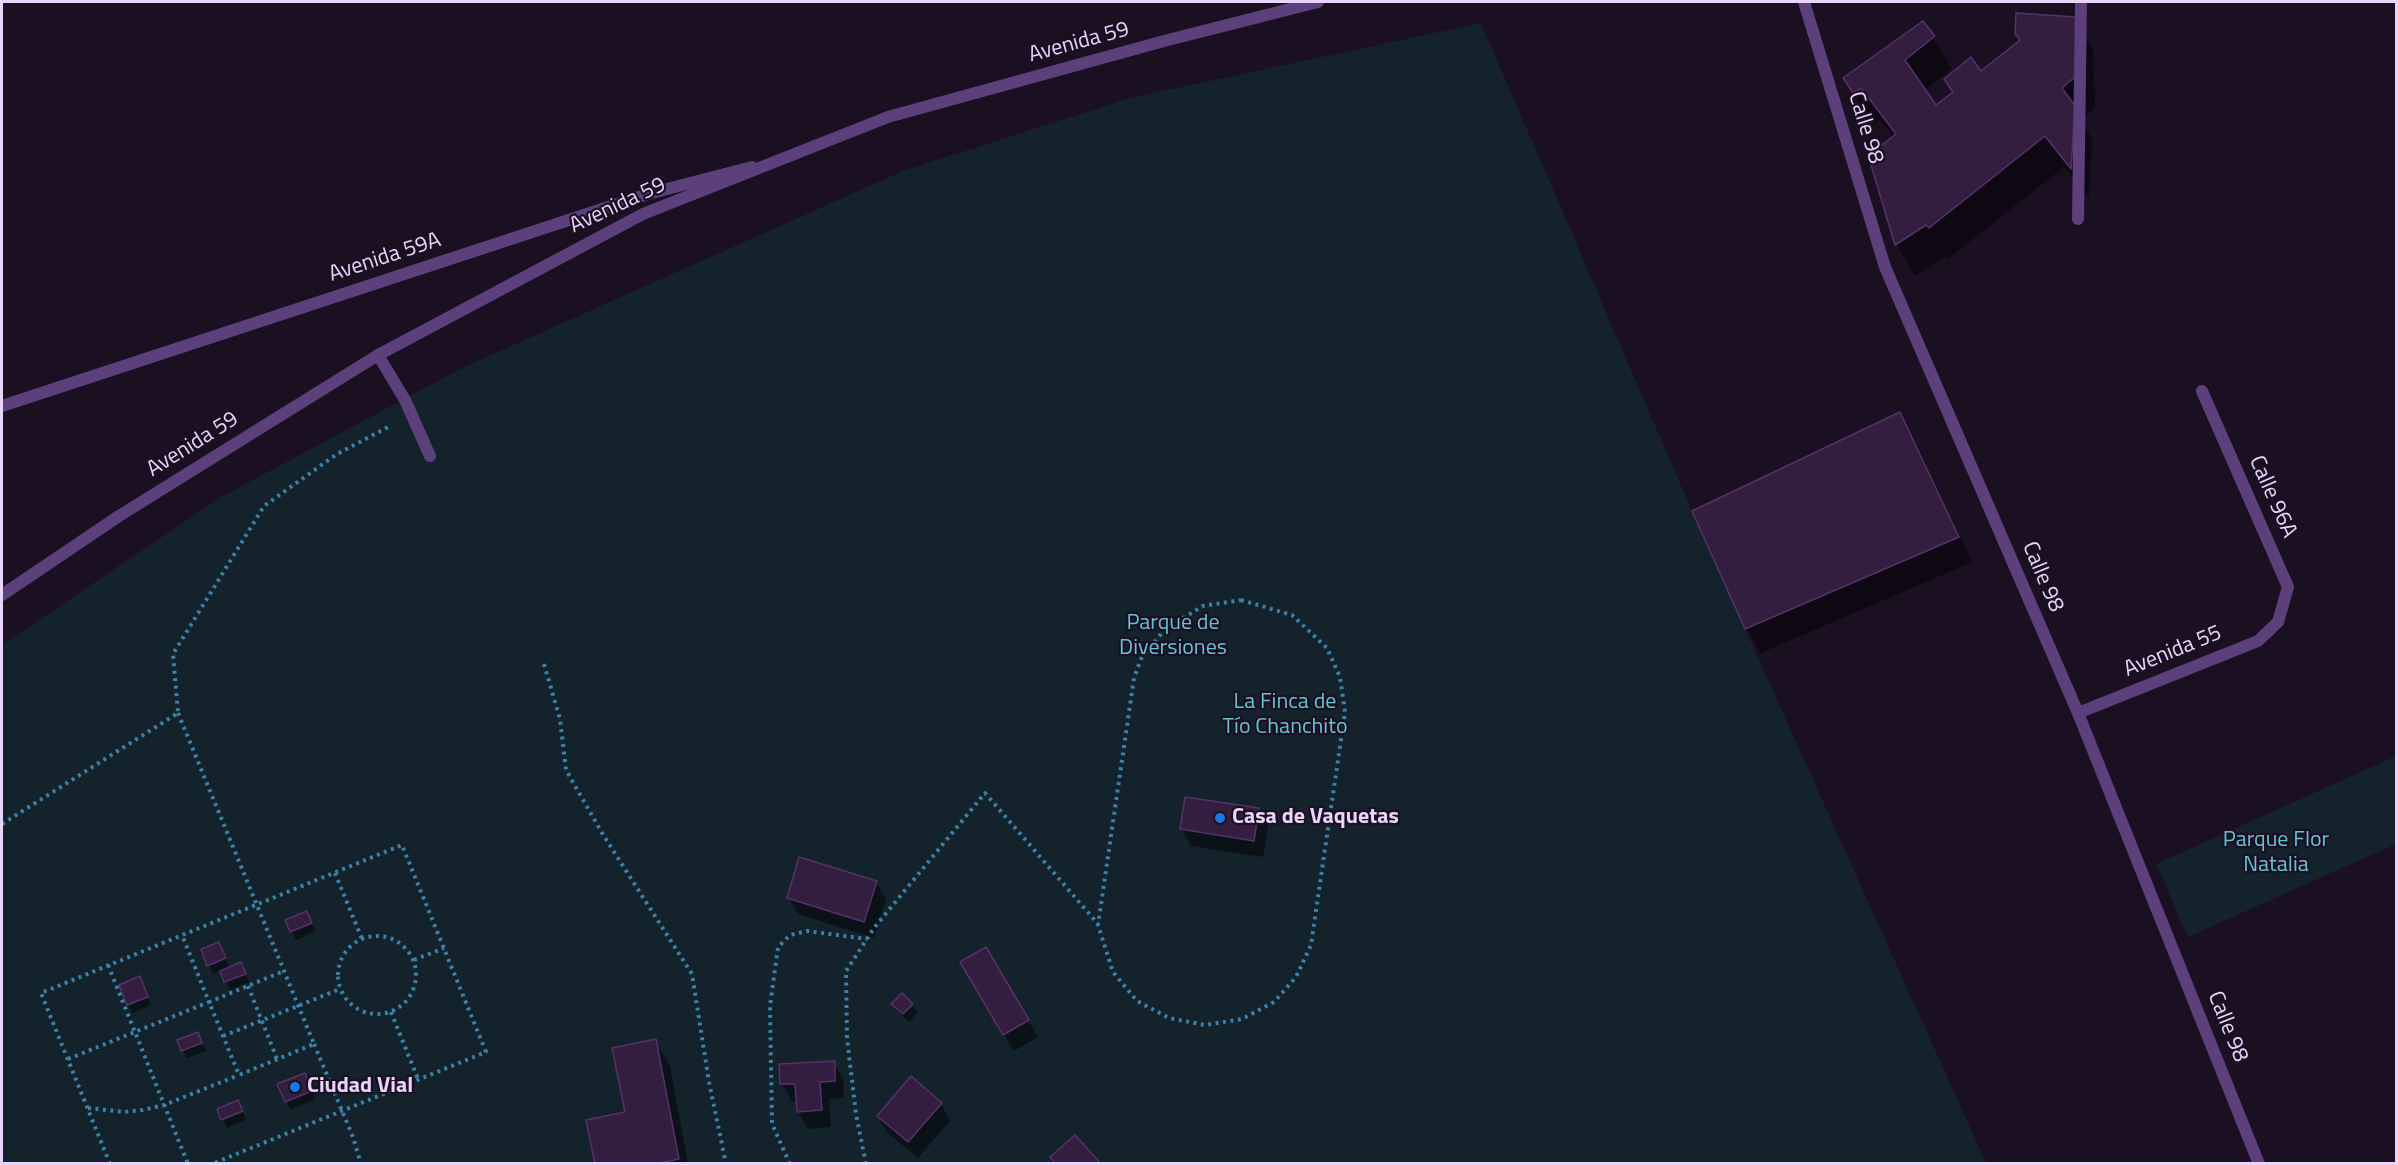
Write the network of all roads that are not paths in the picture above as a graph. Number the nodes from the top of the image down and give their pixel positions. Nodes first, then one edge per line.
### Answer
1 (1318, 2) edge
2 (1804, 2) edge
3 (2081, 2) edge
4 (784, 158) junction
5 (2078, 219) dead end
6 (378, 355) junction
7 (2202, 391) dead end
8 (2, 406) edge
9 (430, 456) dead end
10 (2, 595) edge
11 (2278, 622) joint
12 (2078, 713) junction
13 (2259, 1164) edge

1 - 4 street, Avenida 59
2 - 12 street, Calle 98
3 - 5 street
4 - 6 street, Avenida 59
4 - 8 street, Avenida 59A
6 - 9 street
6 - 10 street, Avenida 59
7 - 11 street, Calle 96A
11 - 12 street, Avenida 55
12 - 13 street, Calle 98

